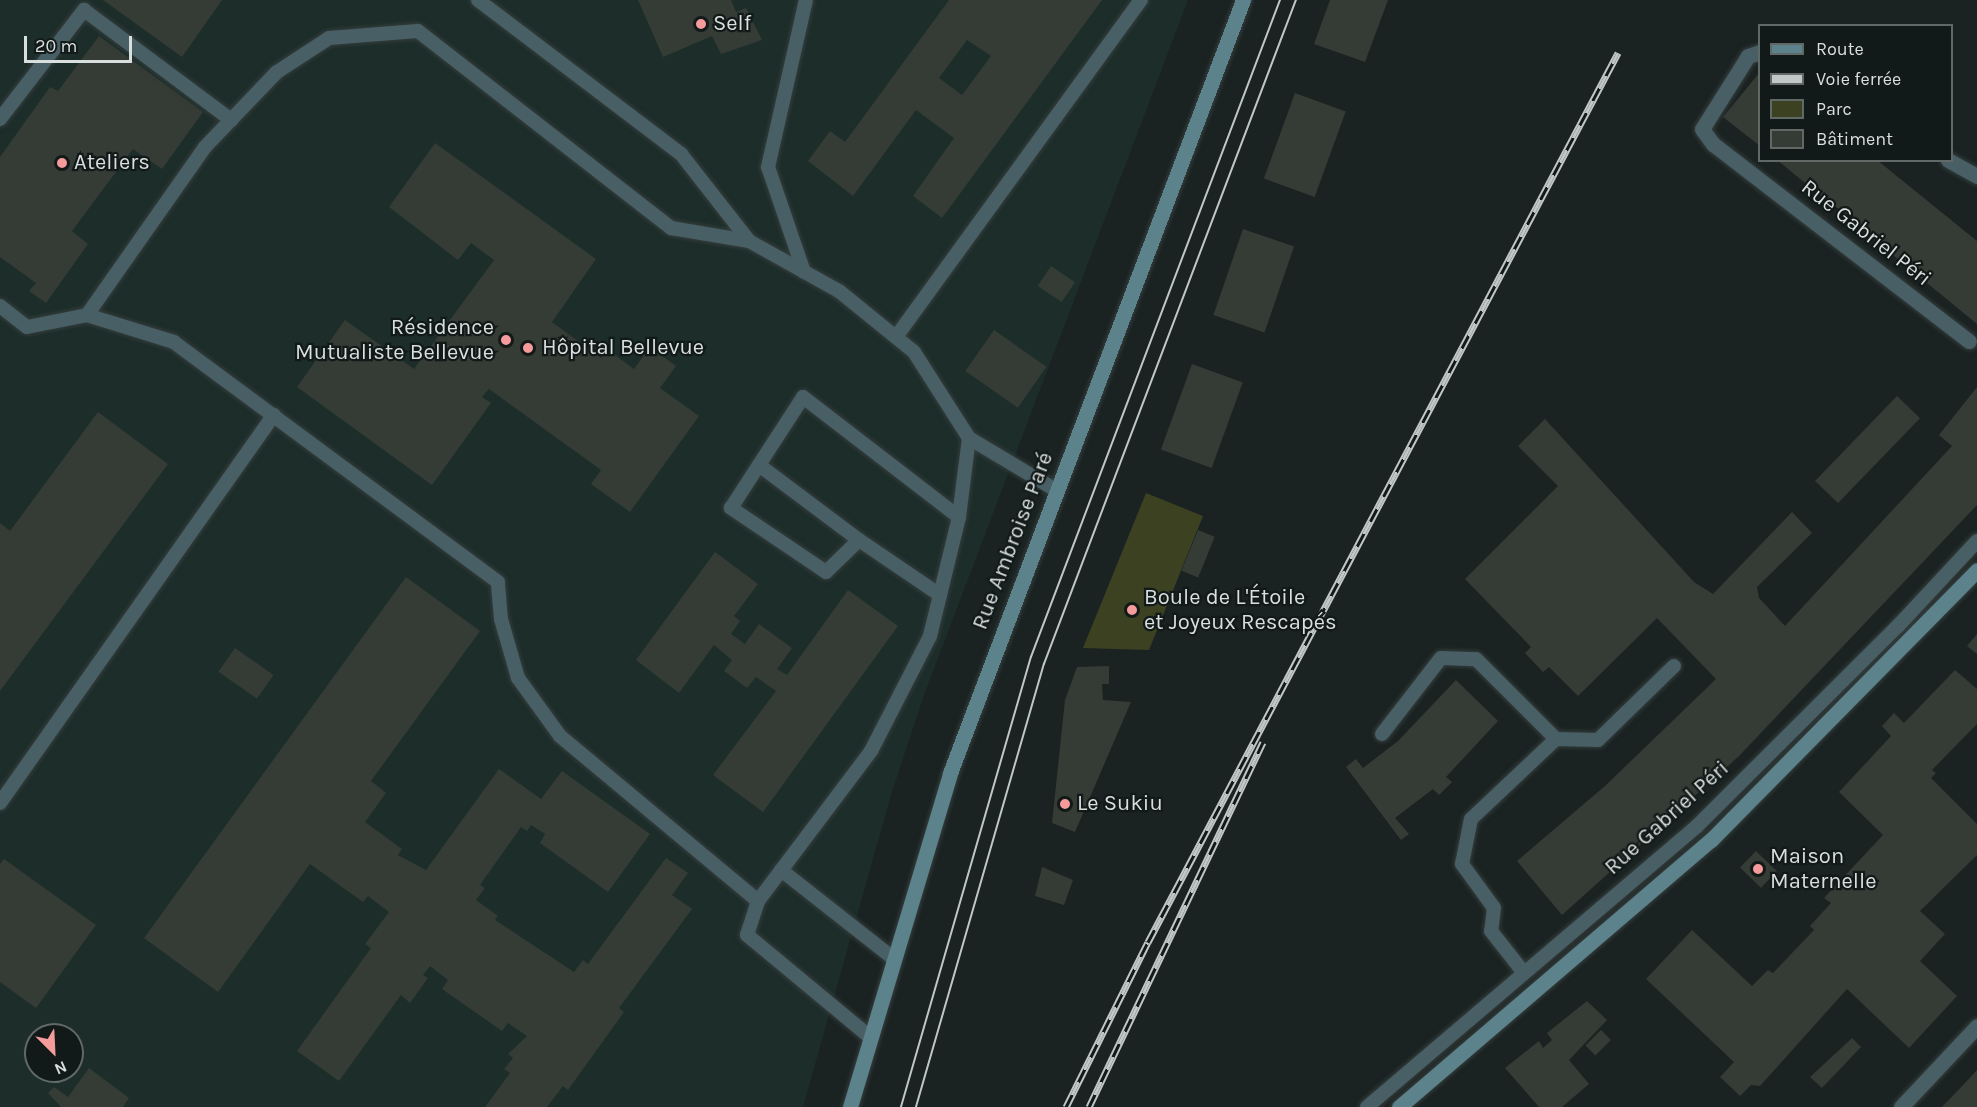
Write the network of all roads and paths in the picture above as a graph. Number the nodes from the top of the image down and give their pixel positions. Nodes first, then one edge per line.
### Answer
1 (478, 0) edge
2 (806, 0) edge
3 (1141, 0) edge
4 (1243, 0) edge
5 (1758, 53) edge
6 (0, 119) edge
7 (231, 120) junction
8 (1952, 162) edge
9 (1977, 176) edge
10 (750, 242) junction
11 (804, 272) junction
12 (0, 306) edge
13 (87, 315) junction
14 (896, 337) junction
15 (1969, 341) dead end
16 (274, 415) junction
17 (969, 438) junction
18 (759, 465) junction
19 (1056, 490) junction
20 (959, 517) junction
21 (859, 540) junction
22 (1977, 541) edge
23 (1977, 570) edge
24 (940, 595) junction
25 (1674, 666) dead end
26 (1382, 734) dead end
27 (1556, 739) junction
28 (0, 803) edge
29 (781, 870) junction
30 (758, 901) junction
31 (893, 958) junction
32 (1524, 973) junction
33 (1977, 1026) edge
34 (870, 1037) junction
35 (850, 1107) edge
36 (1367, 1107) edge
37 (1399, 1107) edge
38 (1901, 1107) edge

1 - 10 lane
2 - 11 lane
3 - 14 lane
4 - 19 main road, Rue Ambroise Paré
5 - 15 street, Rue Gabriel Péri
6 - 7 lane
7 - 10 lane
7 - 13 lane
8 - 9 street
10 - 11 lane
11 - 14 lane
12 - 13 lane
13 - 16 lane
14 - 17 lane
16 - 28 lane
16 - 30 lane
17 - 19 lane
17 - 20 lane
18 - 20 lane
18 - 21 lane
18 - 21 lane
19 - 31 main road, Rue Ambroise Paré
20 - 24 lane
21 - 24 lane
22 - 32 lane, Rue Gabriel Péri
23 - 37 main road, Rue Gabriel Péri
24 - 29 lane
25 - 27 lane
26 - 27 lane
27 - 32 lane
29 - 30 lane
29 - 31 lane
30 - 34 lane
31 - 34 main road, Rue Ambroise Paré
32 - 36 lane, Rue Gabriel Péri
33 - 38 street
34 - 35 main road, Rue Ambroise Paré

